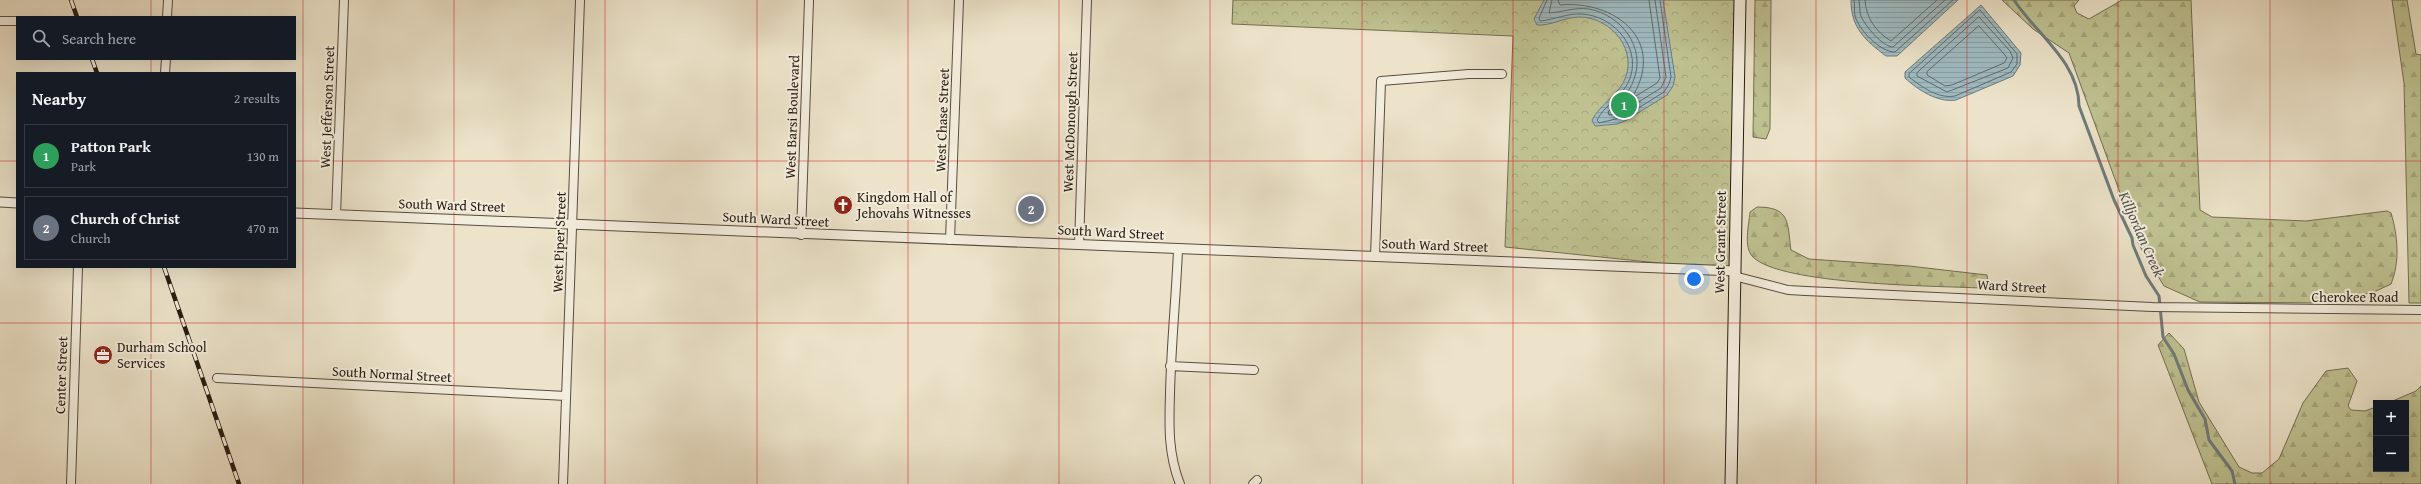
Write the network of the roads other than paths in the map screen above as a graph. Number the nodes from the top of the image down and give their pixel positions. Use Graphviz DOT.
graph roads {
  1 [pos="168,0"];
  2 [pos="344,0"];
  3 [pos="580,0"];
  4 [pos="810,0"];
  5 [pos="959,0"];
  6 [pos="1087,0"];
  7 [pos="1740,0"];
  8 [pos="167,16"];
  9 [pos="0,21"];
  10 [pos="16,21"];
  11 [pos="166,60"];
  12 [pos="165,72"];
  13 [pos="1502,74"];
  14 [pos="0,202"];
  15 [pos="16,203"];
  16 [pos="296,213"];
  17 [pos="336,215"];
  18 [pos="572,224"];
  19 [pos="801,235"];
  20 [pos="950,240"];
  21 [pos="1079,245"];
  22 [pos="1178,250"];
  23 [pos="1375,257"];
  24 [pos="78,268"];
  25 [pos="1735,274"];
  26 [pos="2290,310"];
  27 [pos="2421,310"];
  28 [pos="1170,366"];
  29 [pos="1254,370"];
  30 [pos="217,378"];
  31 [pos="566,396"];
  32 [pos="71,484"];
  33 [pos="563,484"];
  34 [pos="1180,484"];
  35 [pos="1731,484"];
  1 -- 8 [label="street"];
  2 -- 17 [label="street, West Jefferson Street"];
  3 -- 18 [label="street, West Piper Street"];
  4 -- 19 [label="street, West Barsi Boulevard"];
  5 -- 20 [label="street, West Chase Street"];
  6 -- 21 [label="street, West McDonough Street"];
  7 -- 25 [label="main road, West Grant Street"];
  9 -- 10 [label="street"];
  11 -- 12 [label="street"];
  13 -- 23 [label="street"];
  14 -- 15 [label="street"];
  16 -- 17 [label="street, South Ward Street"];
  17 -- 18 [label="street, South Ward Street"];
  18 -- 19 [label="street, South Ward Street"];
  18 -- 31 [label="street, West Piper Street"];
  19 -- 20 [label="street, South Ward Street"];
  20 -- 21 [label="street, South Ward Street"];
  21 -- 22 [label="street, South Ward Street"];
  22 -- 23 [label="street, South Ward Street"];
  22 -- 28 [label="street"];
  23 -- 25 [label="street, South Ward Street"];
  24 -- 32 [label="street, Center Street"];
  25 -- 26 [label="street, Ward Street"];
  25 -- 35 [label="main road, West Grant Street"];
  26 -- 27 [label="street, Cherokee Road"];
  28 -- 29 [label="street"];
  28 -- 34 [label="street"];
  30 -- 31 [label="street, South Normal Street"];
  31 -- 33 [label="street, West Piper Street"];
}
